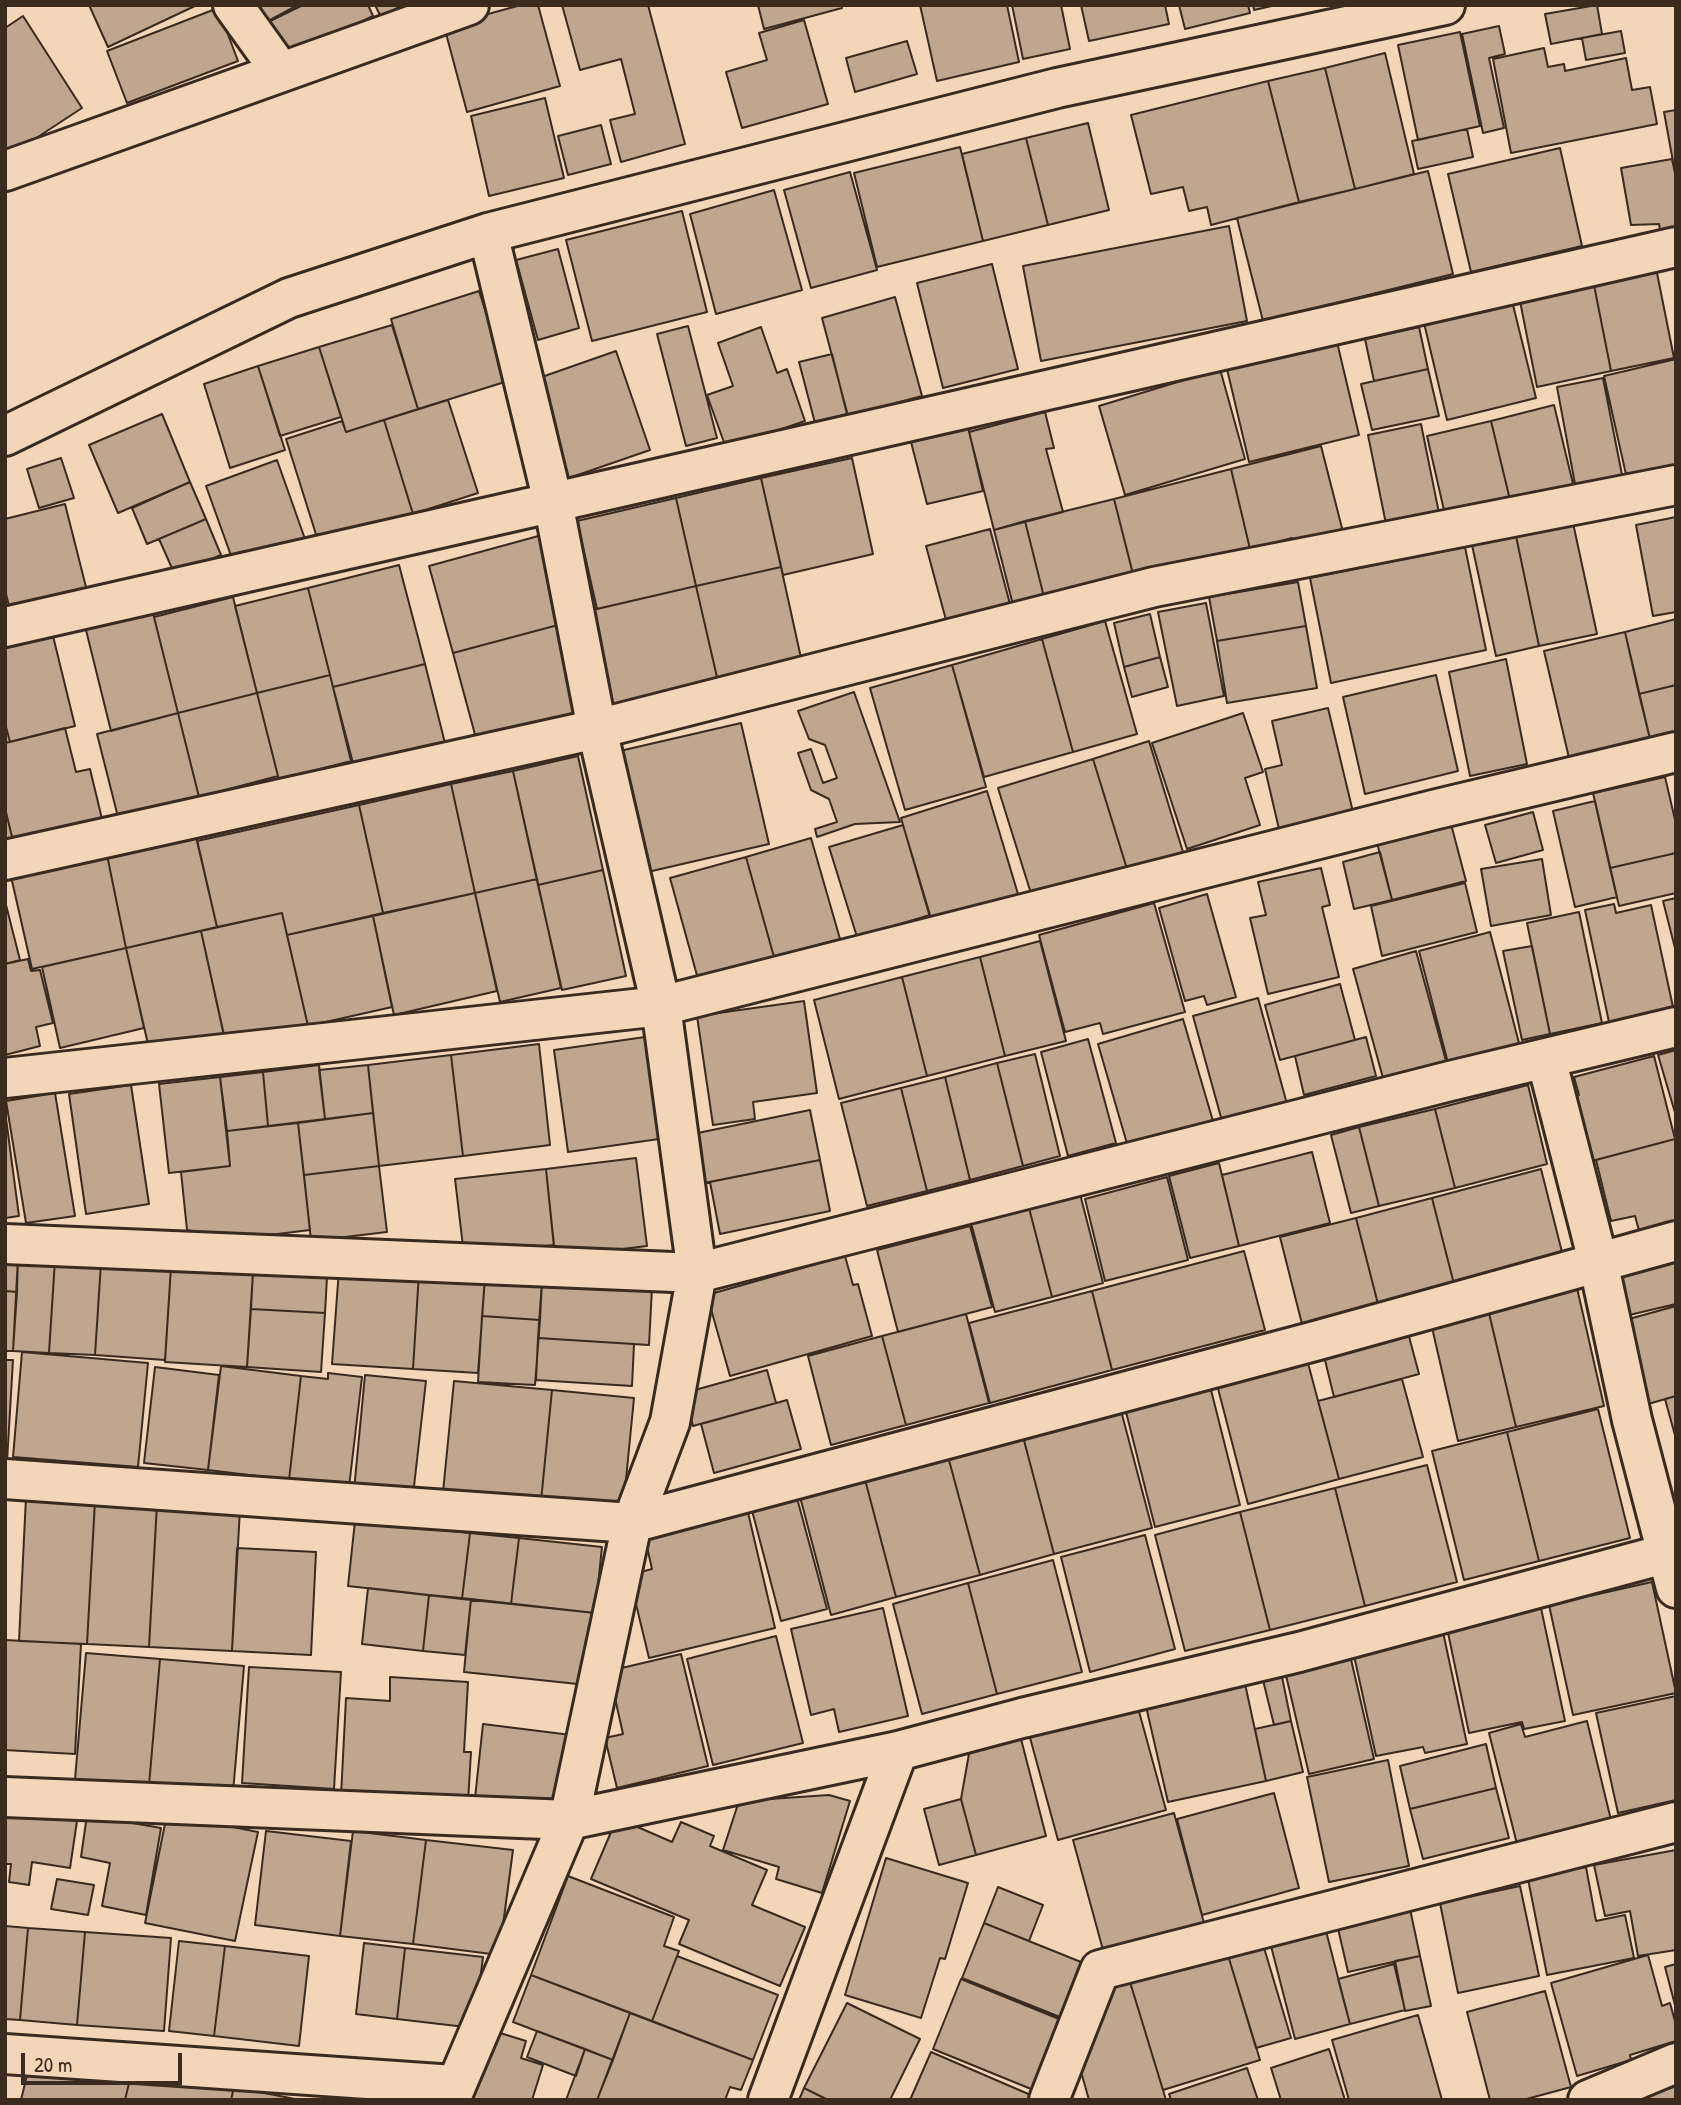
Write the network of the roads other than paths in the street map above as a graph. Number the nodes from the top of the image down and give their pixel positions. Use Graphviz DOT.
graph roads {
  1 [pos="233,5"];
  2 [pos="469,5"];
  3 [pos="1445,5"];
  4 [pos="281,72"];
  5 [pos="5,171"];
  6 [pos="488,233"];
  7 [pos="1676,247"];
  8 [pos="5,436"];
  9 [pos="1676,485"];
  10 [pos="553,502"];
  11 [pos="5,627"];
  12 [pos="597,729"];
  13 [pos="1676,752"];
  14 [pos="5,860"];
  15 [pos="662,1006"];
  16 [pos="1676,1027"];
  17 [pos="1546,1058"];
  18 [pos="5,1078"];
  19 [pos="1676,1241"];
  20 [pos="5,1244"];
  21 [pos="1598,1261"];
  22 [pos="697,1273"];
  23 [pos="5,1479"];
  24 [pos="632,1523"];
  25 [pos="1673,1564"];
  26 [pos="898,1751"];
  27 [pos="5,1797"];
  28 [pos="569,1820"];
  29 [pos="1676,1822"];
  30 [pos="5,2054"];
  31 [pos="1676,2063"];
  32 [pos="452,2092"];
  33 [pos="768,2100"];
  34 [pos="1049,2100"];
  35 [pos="1588,2100"];
  1 -- 4 [label="street"];
  2 -- 4 [label="street"];
  3 -- 6 [label="street"];
  4 -- 5 [label="street"];
  6 -- 8 [label="street"];
  6 -- 10 [label="street"];
  7 -- 10 [label="street"];
  9 -- 12 [label="street"];
  10 -- 11 [label="street"];
  10 -- 12 [label="street"];
  12 -- 14 [label="street"];
  12 -- 15 [label="street"];
  13 -- 15 [label="street"];
  15 -- 18 [label="street"];
  15 -- 22 [label="street"];
  16 -- 17 [label="street"];
  17 -- 21 [label="street"];
  17 -- 22 [label="street"];
  19 -- 21 [label="street"];
  20 -- 22 [label="street"];
  21 -- 24 [label="street"];
  21 -- 25 [label="street"];
  22 -- 24 [label="street"];
  23 -- 24 [label="street"];
  24 -- 28 [label="street"];
  25 -- 26 [label="street"];
  26 -- 28 [label="street"];
  26 -- 33 [label="street"];
  27 -- 28 [label="street"];
  28 -- 32 [label="street"];
  29 -- 34 [label="street"];
  30 -- 32 [label="street"];
  31 -- 35 [label="street"];
}
